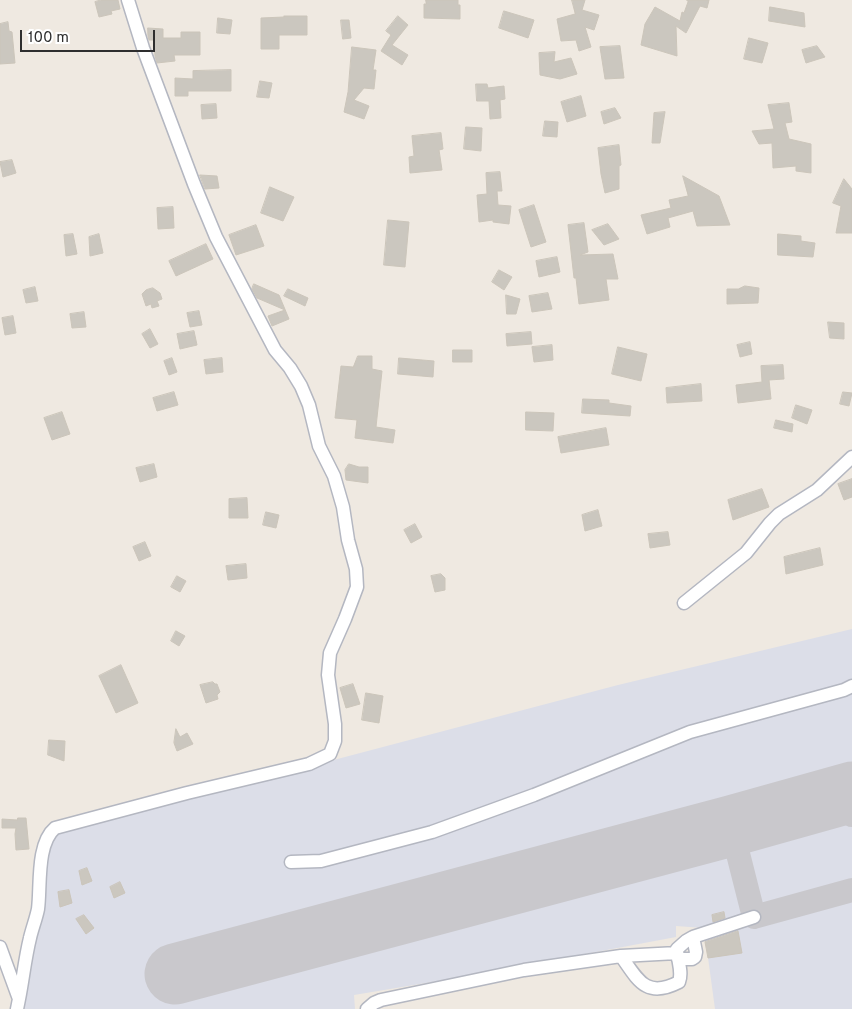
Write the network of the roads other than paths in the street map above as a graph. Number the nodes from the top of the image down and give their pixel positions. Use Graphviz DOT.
graph roads {
  1 [pos="128,0"];
  2 [pos="852,458"];
  3 [pos="684,603"];
  4 [pos="852,686"];
  5 [pos="291,862"];
  6 [pos="754,917"];
  7 [pos="693,937"];
  8 [pos="0,947"];
  9 [pos="621,956"];
  10 [pos="678,956"];
  11 [pos="18,1004"];
  12 [pos="368,1009"];
  1 -- 11 [label="street"];
  2 -- 3 [label="street"];
  4 -- 5 [label="street"];
  6 -- 7 [label="street"];
  7 -- 10 [label="street"];
  7 -- 10 [label="street"];
  8 -- 11 [label="street"];
  9 -- 10 [label="street"];
  9 -- 10 [label="street"];
  9 -- 12 [label="street"];
}
